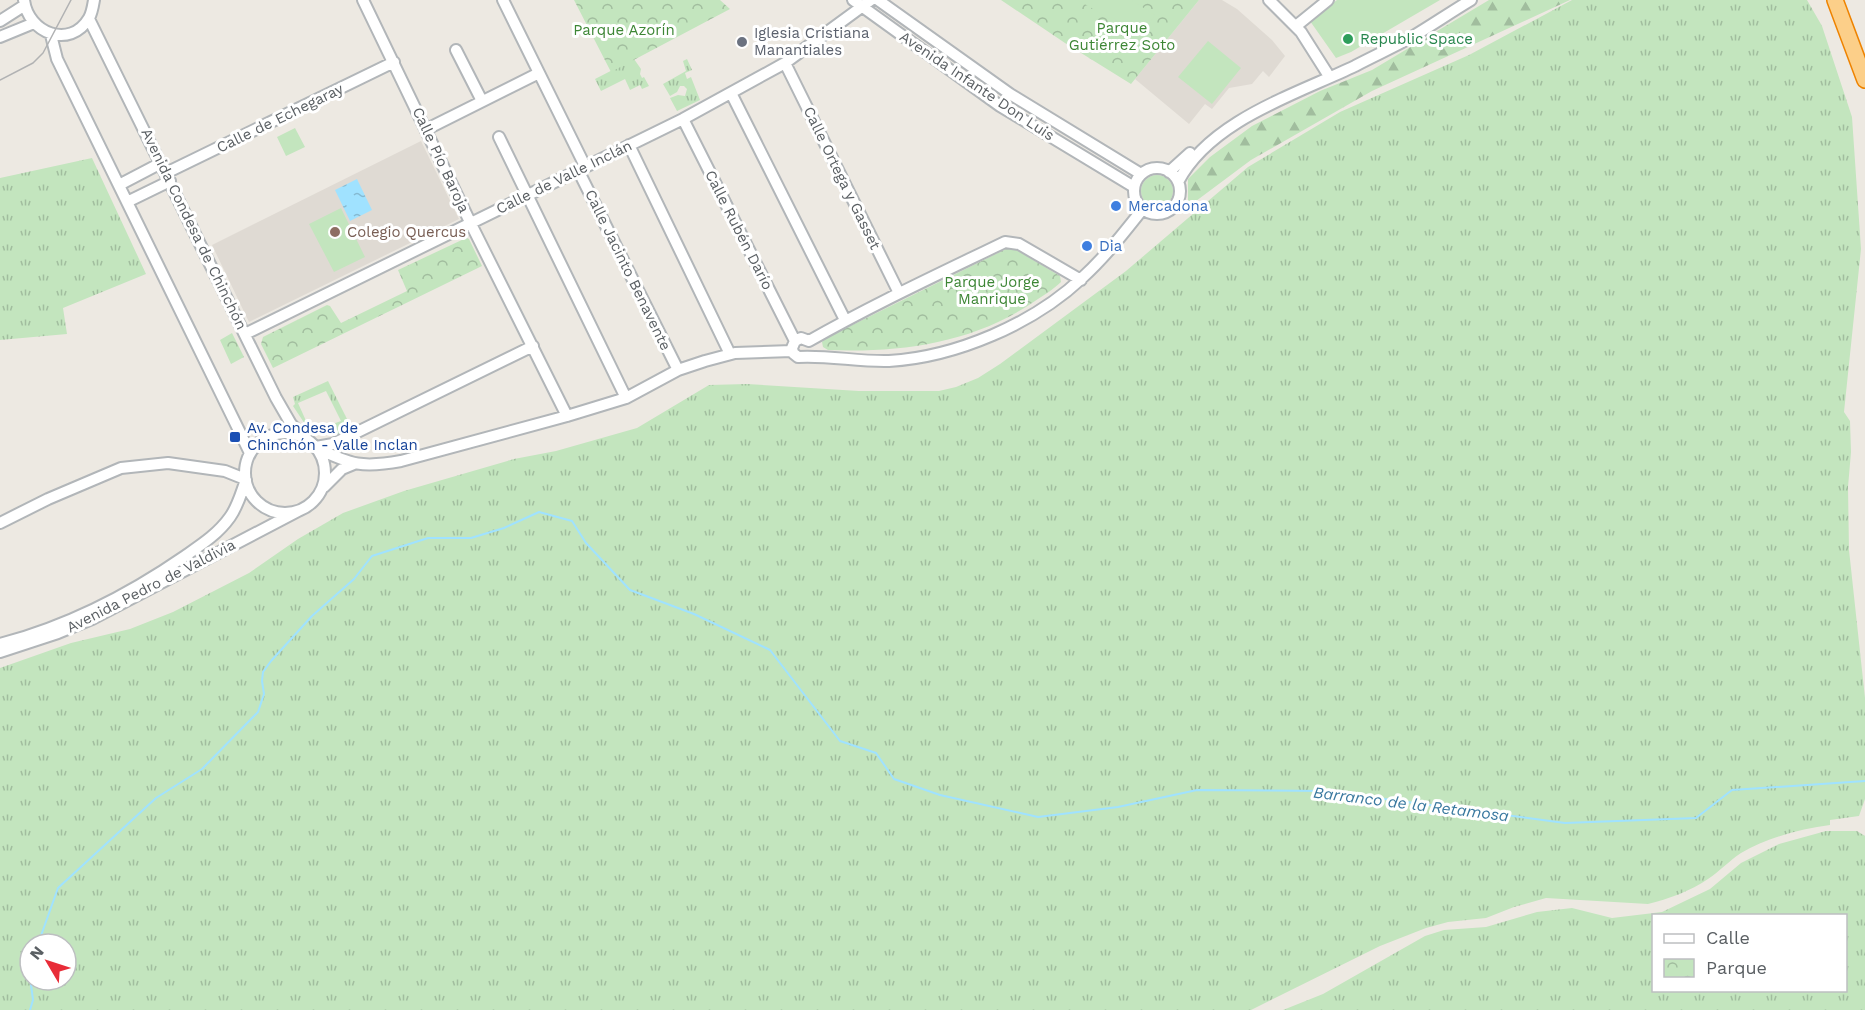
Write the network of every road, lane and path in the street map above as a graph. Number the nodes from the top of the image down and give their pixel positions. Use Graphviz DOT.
graph roads {
  1 [pos="94,0"];
  2 [pos="363,0"];
  3 [pos="503,0"];
  4 [pos="878,0"];
  5 [pos="1269,0"];
  6 [pos="1328,0"];
  7 [pos="1460,0"];
  8 [pos="1471,0"];
  9 [pos="1835,0"];
  10 [pos="24,2"];
  11 [pos="862,2"];
  12 [pos="89,19"];
  13 [pos="0,21"];
  14 [pos="34,23"];
  15 [pos="1296,26"];
  16 [pos="51,35"];
  17 [pos="0,37"];
  18 [pos="456,50"];
  19 [pos="394,62"];
  20 [pos="785,63"];
  21 [pos="539,73"];
  22 [pos="1327,73"];
  23 [pos="1865,80"];
  24 [pos="731,93"];
  25 [pos="482,101"];
  26 [pos="683,119"];
  27 [pos="427,129"];
  28 [pos="499,137"];
  29 [pos="629,145"];
  30 [pos="582,168"];
  31 [pos="1169,171"];
  32 [pos="166,172"];
  33 [pos="1141,174"];
  34 [pos="1178,182"];
  35 [pos="119,185"];
  36 [pos="1134,188"];
  37 [pos="526,196"];
  38 [pos="127,202"];
  39 [pos="1143,210"];
  40 [pos="471,224"];
  41 [pos="1081,280"];
  42 [pos="899,293"];
  43 [pos="846,320"];
  44 [pos="245,334"];
  45 [pos="533,346"];
  46 [pos="793,346"];
  47 [pos="808,349"];
  48 [pos="730,354"];
  49 [pos="678,370"];
  50 [pos="626,398"];
  51 [pos="567,416"];
  52 [pos="303,436"];
  53 [pos="316,447"];
  54 [pos="248,458"];
  55 [pos="354,464"];
  56 [pos="225,471"];
  57 [pos="246,479"];
  58 [pos="320,492"];
  59 [pos="298,511"];
  60 [pos="0,523"];
  61 [pos="0,644"];
  62 [pos="0,652"];
  1 -- 12 [label="street"];
  2 -- 19 [label="street, Calle Pío Baroja"];
  3 -- 21 [label="street, Calle Jacinto Benavente"];
  4 -- 33 [label="street, Avenida Infante Don Luis"];
  5 -- 15 [label="street"];
  6 -- 15 [label="street"];
  7 -- 22 [label="street"];
  8 -- 34 [label="street"];
  9 -- 23 [label="highway"];
  10 -- 13 [label="street"];
  10 -- 14 [label="street"];
  11 -- 20 [label="street, Calle de Valle Inclán"];
  11 -- 36 [label="street, Avenida Infante Don Luis"];
  12 -- 16 [label="street"];
  12 -- 32 [label="street, Avenida Condesa de Chinchón"];
  14 -- 16 [label="street"];
  14 -- 17 [label="street"];
  15 -- 22 [label="street"];
  16 -- 35 [label="street"];
  18 -- 25 [label="street"];
  19 -- 27 [label="street, Calle Pío Baroja"];
  19 -- 32 [label="street, Calle de Echegaray"];
  20 -- 24 [label="street, Calle de Valle Inclán"];
  20 -- 42 [label="street, Calle Ortega y Gasset"];
  21 -- 25 [label="street"];
  21 -- 30 [label="street, Calle Jacinto Benavente"];
  22 -- 31 [label="street"];
  24 -- 26 [label="street, Calle de Valle Inclán"];
  24 -- 43 [label="street"];
  25 -- 27 [label="street"];
  26 -- 29 [label="street, Calle de Valle Inclán"];
  26 -- 46 [label="street, Calle Rubén Darío"];
  27 -- 40 [label="street, Calle Pío Baroja"];
  28 -- 37 [label="street"];
  29 -- 30 [label="street, Calle de Valle Inclán"];
  29 -- 48 [label="street"];
  30 -- 37 [label="street, Calle de Valle Inclán"];
  30 -- 49 [label="street, Calle Jacinto Benavente"];
  31 -- 33 [label="street"];
  31 -- 34 [label="street"];
  32 -- 35 [label="street"];
  32 -- 38 [label="street"];
  32 -- 44 [label="street, Avenida Condesa de Chinchón"];
  33 -- 36 [label="street"];
  34 -- 39 [label="street"];
  35 -- 38 [label="street"];
  36 -- 39 [label="street"];
  37 -- 40 [label="street, Calle de Valle Inclán"];
  37 -- 50 [label="street"];
  38 -- 54 [label="street"];
  39 -- 41 [label="street"];
  40 -- 44 [label="street, Calle de Valle Inclán"];
  40 -- 45 [label="street, Calle Pío Baroja"];
  41 -- 42 [label="street"];
  41 -- 47 [label="street"];
  42 -- 43 [label="street"];
  43 -- 47 [label="street"];
  44 -- 52 [label="street, Avenida Condesa de Chinchón"];
  45 -- 51 [label="street, Calle Pío Baroja"];
  45 -- 53 [label="street"];
  46 -- 47 [label="street"];
  46 -- 47 [label="street"];
  46 -- 48 [label="street"];
  48 -- 49 [label="street"];
  49 -- 50 [label="street"];
  50 -- 51 [label="street"];
  51 -- 55 [label="street"];
  52 -- 53 [label="street"];
  52 -- 54 [label="street"];
  53 -- 55 [label="street"];
  53 -- 58 [label="street"];
  54 -- 56 [label="street"];
  54 -- 57 [label="street"];
  55 -- 58 [label="street"];
  56 -- 57 [label="street"];
  56 -- 60 [label="street"];
  57 -- 59 [label="street"];
  57 -- 61 [label="street, Avenida Pedro de Valdivia"];
  58 -- 59 [label="street"];
  59 -- 62 [label="street, Avenida Pedro de Valdivia"];
}
